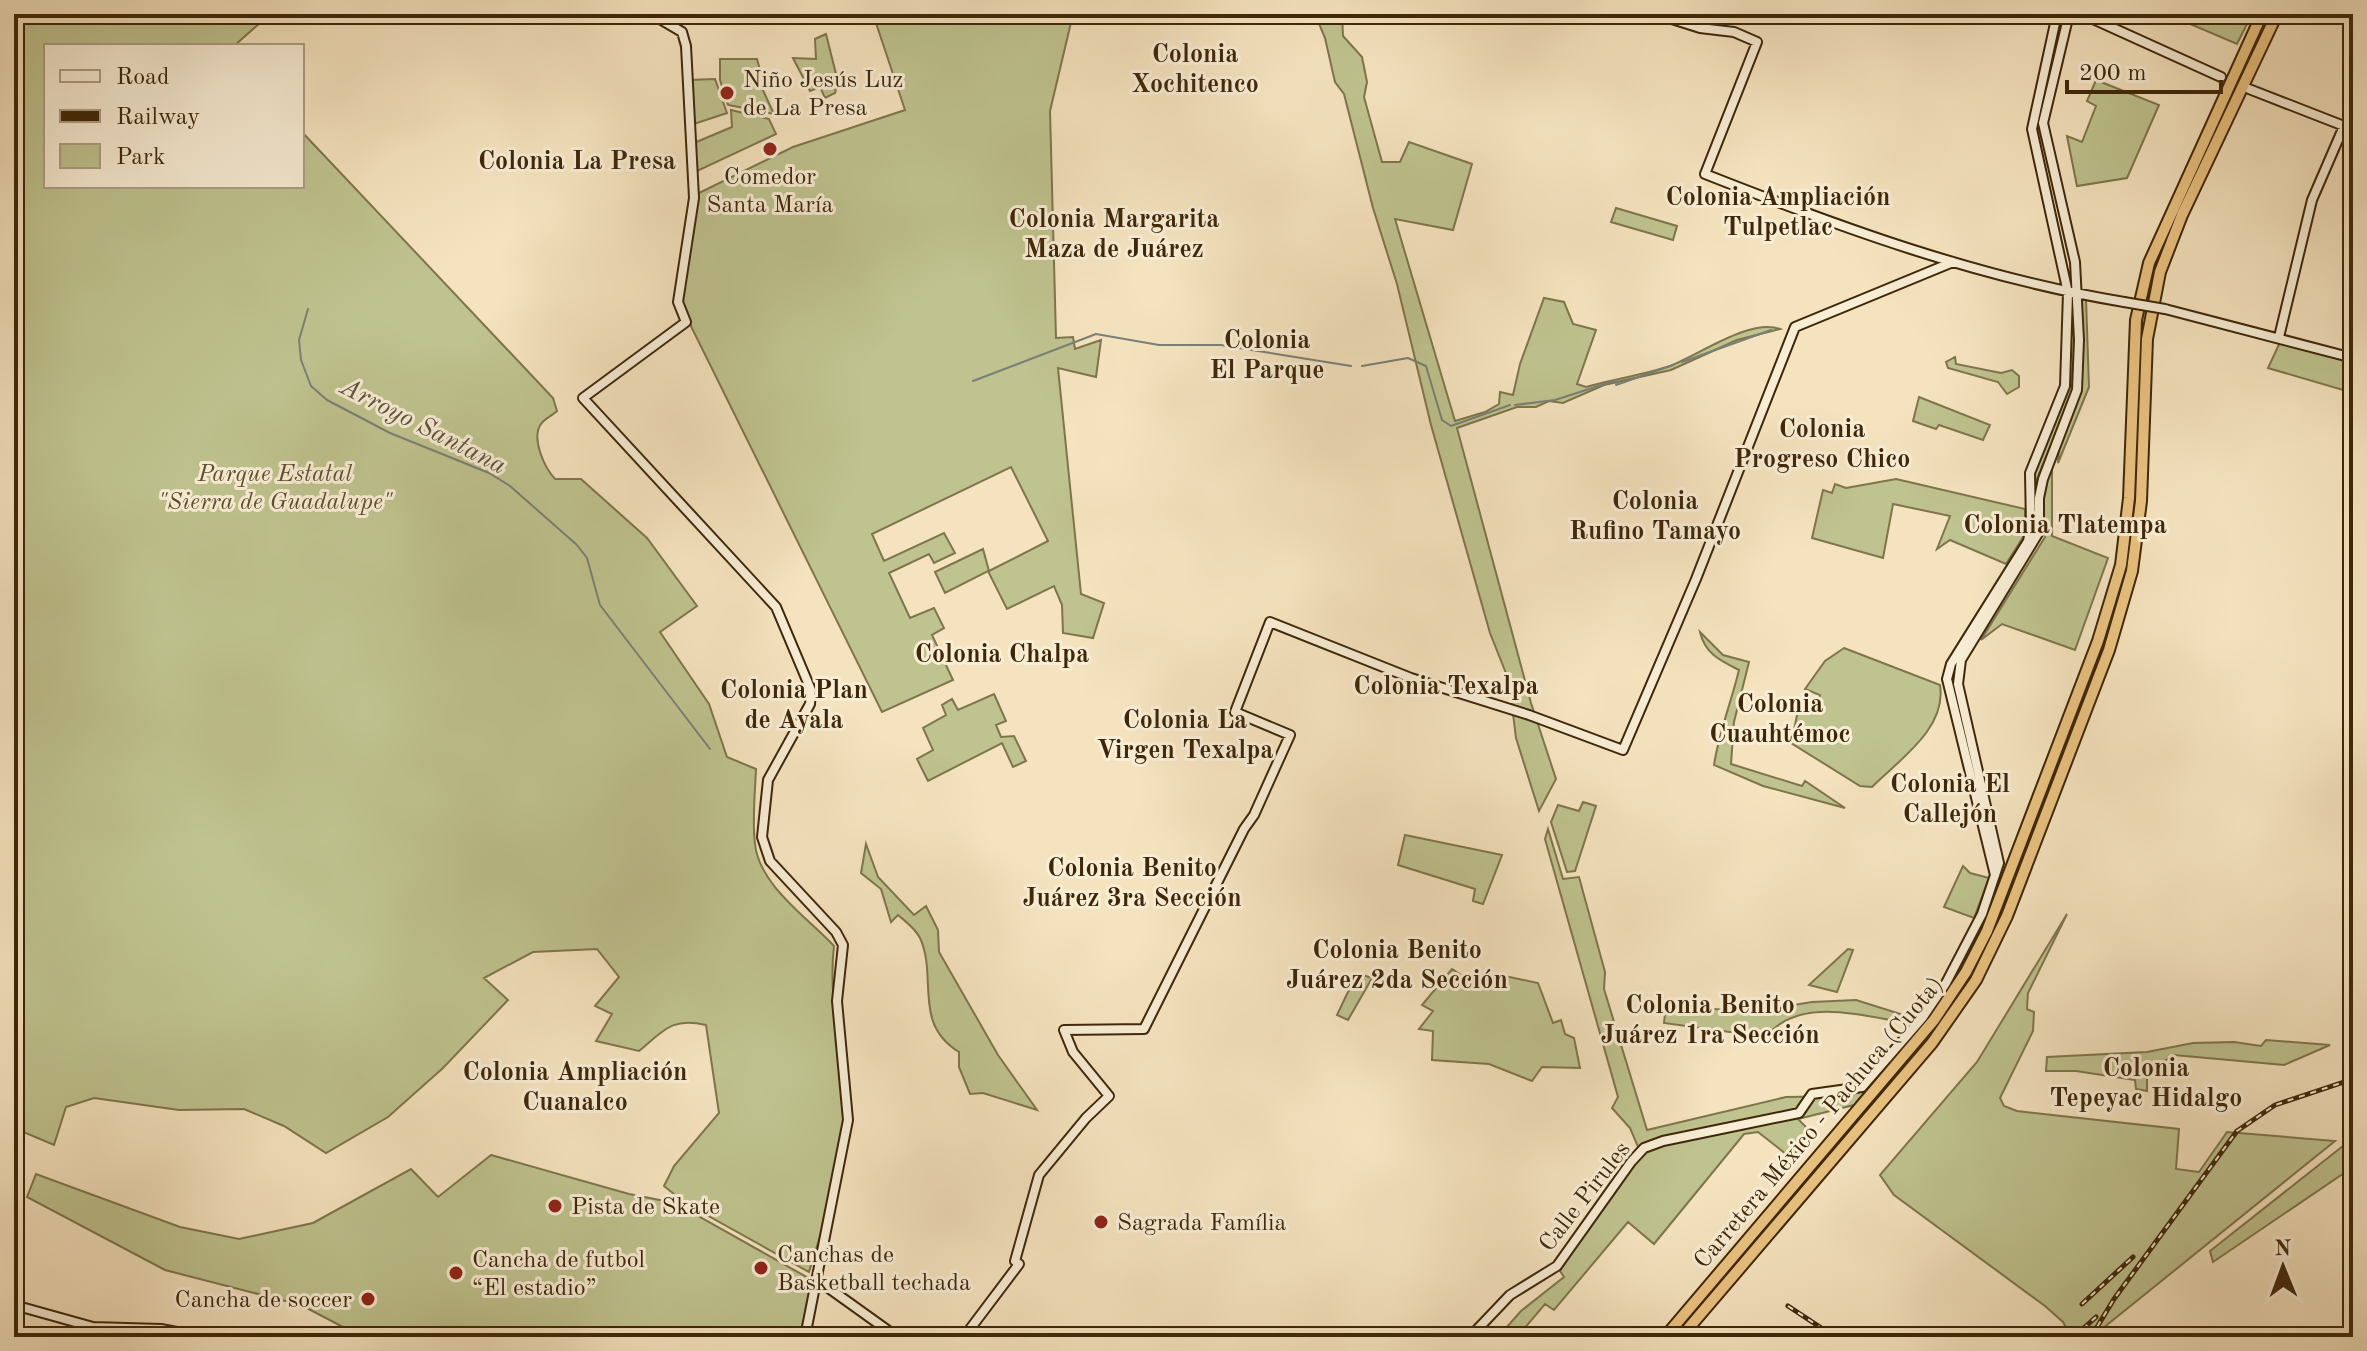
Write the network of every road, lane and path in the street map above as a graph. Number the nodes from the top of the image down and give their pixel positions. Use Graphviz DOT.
graph roads {
  1 [pos="1656,14"];
  2 [pos="2057,14"];
  3 [pos="2069,14"];
  4 [pos="2082,14"];
  5 [pos="2262,14"];
  6 [pos="2277,14"];
  7 [pos="660,16"];
  8 [pos="2221,77"];
  9 [pos="2249,89"];
  10 [pos="1953,262"];
  11 [pos="2068,293"];
  12 [pos="2079,294"];
  13 [pos="2279,337"];
  14 [pos="2353,358"];
  15 [pos="1995,875"];
  16 [pos="816,1279"];
  17 [pos="14,1305"];
  18 [pos="966,1334"];
  19 [pos="203,1337"];
  20 [pos="805,1337"];
  21 [pos="897,1337"];
  22 [pos="985,1337"];
  23 [pos="1470,1337"];
  24 [pos="1665,1337"];
  25 [pos="1681,1337"];
  1 -- 10 [label="street"];
  2 -- 11 [label="street"];
  3 -- 12 [label="street"];
  4 -- 8 [label="street"];
  5 -- 24 [label="highway, Carretera México - Pachuca (Cuota)"];
  6 -- 25 [label="highway, Carretera México - Pachuca (Cuota)"];
  7 -- 16 [label="street"];
  9 -- 13 [label="street"];
  10 -- 11 [label="street"];
  10 -- 18 [label="street"];
  11 -- 12 [label="street"];
  11 -- 15 [label="street"];
  12 -- 13 [label="street, bridge"];
  12 -- 15 [label="street"];
  13 -- 14 [label="street"];
  15 -- 23 [label="street, Calle Pirules"];
  16 -- 20 [label="street"];
  16 -- 21 [label="street"];
  17 -- 19 [label="street"];
  18 -- 22 [label="street"];
}
